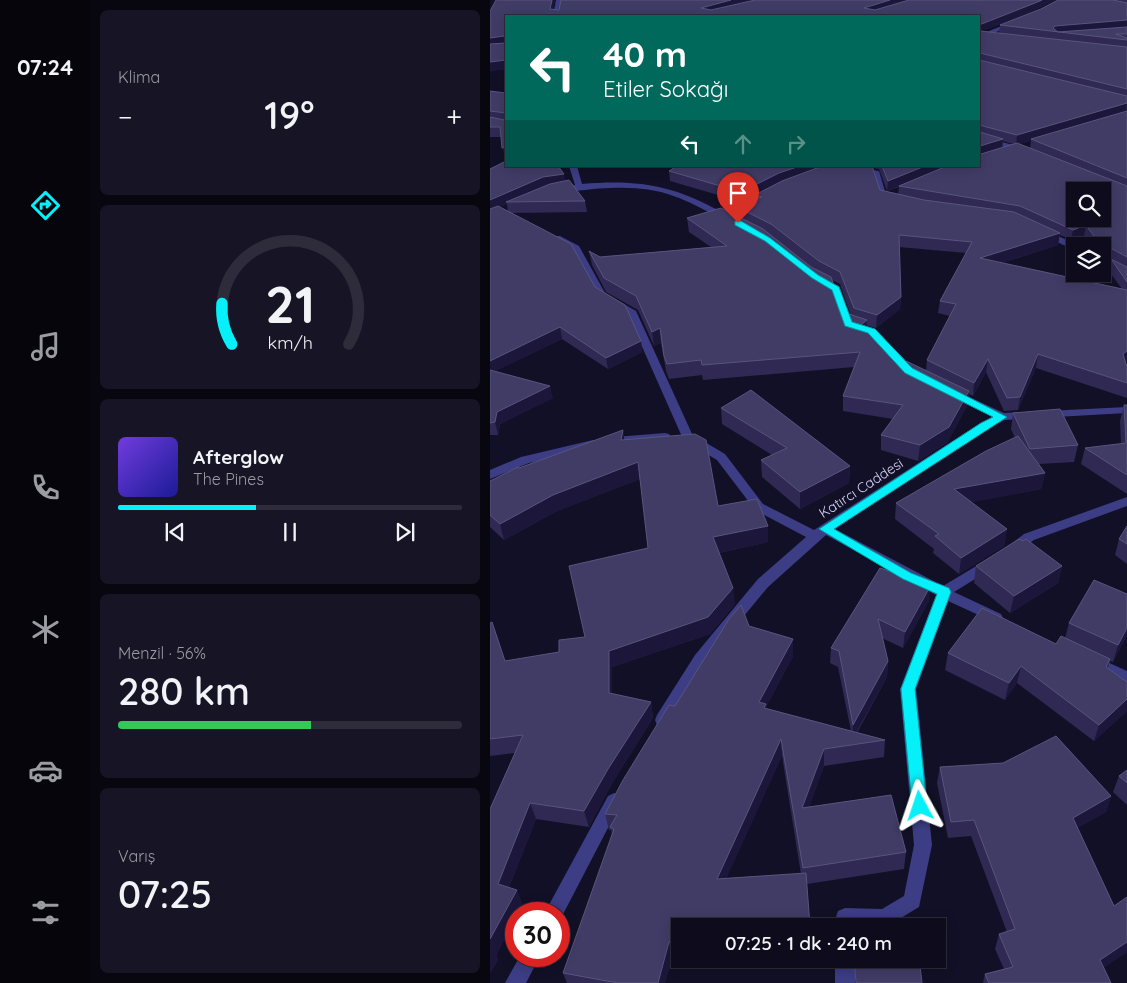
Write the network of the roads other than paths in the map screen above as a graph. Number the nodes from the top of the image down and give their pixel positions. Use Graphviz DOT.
graph roads {
  1 [pos="559,0"];
  2 [pos="556,15"];
  3 [pos="1018,22"];
  4 [pos="980,36"];
  5 [pos="1001,37"];
  6 [pos="980,138"];
  7 [pos="1018,149"];
  8 [pos="1030,149"];
  9 [pos="1001,153"];
  10 [pos="573,167"];
  11 [pos="849,170"];
  12 [pos="579,186"];
  13 [pos="549,191"];
  14 [pos="889,197"];
  15 [pos="732,217"];
  16 [pos="1032,228"];
  17 [pos="556,238"];
  18 [pos="1066,244"];
  19 [pos="1111,266"];
  20 [pos="1127,275"];
  21 [pos="815,277"];
  22 [pos="892,354"];
  23 [pos="942,388"];
  24 [pos="1127,410"];
  25 [pos="1002,417"];
  26 [pos="687,436"];
  27 [pos="490,474"];
  28 [pos="1127,501"];
  29 [pos="820,533"];
  30 [pos="944,592"];
  31 [pos="1011,625"];
  32 [pos="1078,654"];
  33 [pos="1127,678"];
  34 [pos="655,734"];
  35 [pos="619,791"];
  36 [pos="560,902"];
  37 [pos="845,918"];
  38 [pos="884,918"];
  39 [pos="884,918"];
  40 [pos="524,967"];
  41 [pos="845,968"];
  42 [pos="515,983"];
  43 [pos="845,983"];
  1 -- 2 [label="street"];
  3 -- 4 [label="street"];
  4 -- 5 [label="street"];
  6 -- 7 [label="street"];
  7 -- 8 [label="street"];
  7 -- 9 [label="street"];
  10 -- 12 [label="street"];
  11 -- 14 [label="street"];
  12 -- 13 [label="street"];
  12 -- 15 [label="street"];
  16 -- 18 [label="street"];
  17 -- 26 [label="street"];
  19 -- 20 [label="street"];
  21 -- 22 [label="street"];
  23 -- 25 [label="street"];
  24 -- 25 [label="street, Katırcı Caddesi"];
  25 -- 29 [label="street, Katırcı Caddesi"];
  26 -- 27 [label="street"];
  26 -- 29 [label="street, Katırcı Caddesi"];
  28 -- 30 [label="street"];
  29 -- 30 [label="street"];
  29 -- 34 [label="street"];
  30 -- 31 [label="street"];
  30 -- 39 [label="street"];
  32 -- 33 [label="street"];
  35 -- 36 [label="street"];
  37 -- 38 [label="street"];
  40 -- 42 [label="street"];
  41 -- 43 [label="street"];
}
